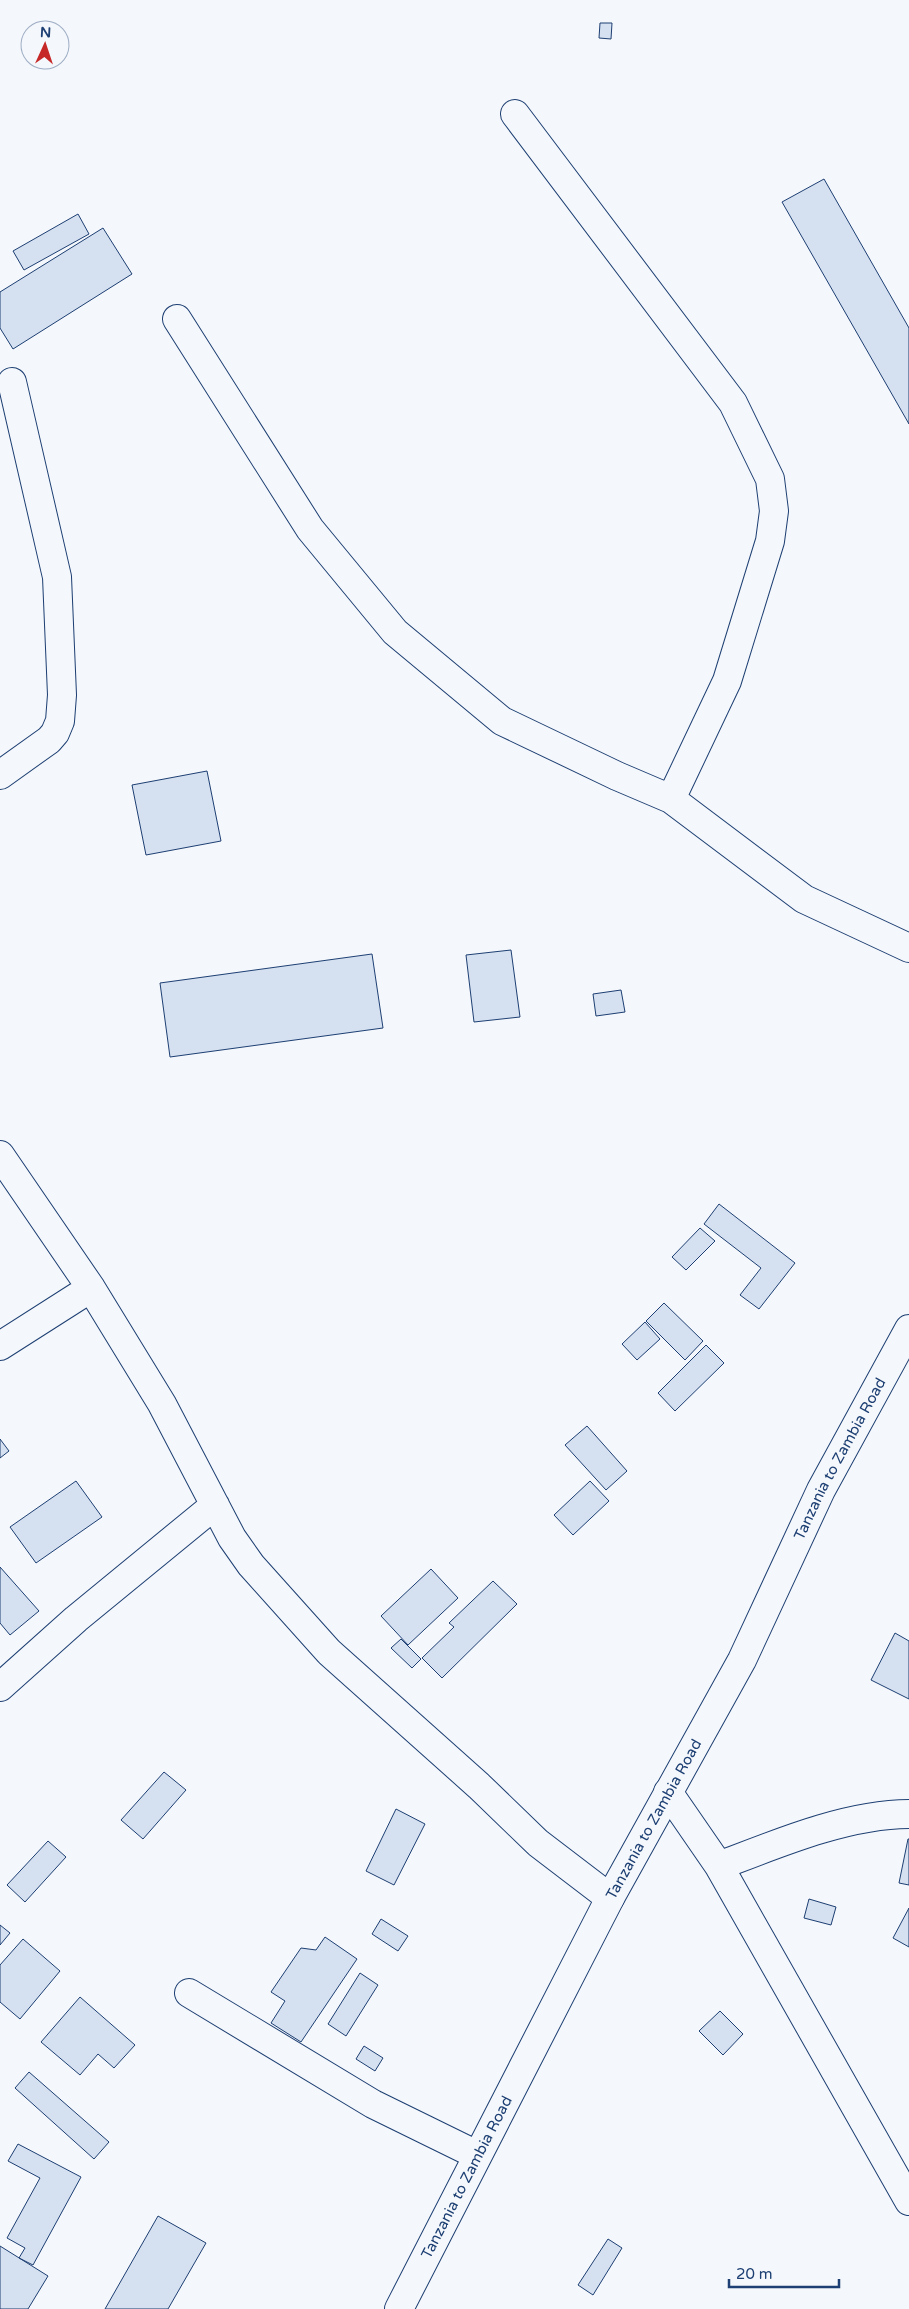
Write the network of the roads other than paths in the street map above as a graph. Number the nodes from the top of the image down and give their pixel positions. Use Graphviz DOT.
graph roads {
  1 [pos="514,114"];
  2 [pos="178,319"];
  3 [pos="12,382"];
  4 [pos="0,775"];
  5 [pos="671,799"];
  6 [pos="909,948"];
  7 [pos="4,1167"];
  8 [pos="91,1288"];
  9 [pos="909,1329"];
  10 [pos="0,1346"];
  11 [pos="214,1505"];
  12 [pos="0,1687"];
  13 [pos="668,1792"];
  14 [pos="909,1814"];
  15 [pos="719,1866"];
  16 [pos="610,1898"];
  17 [pos="189,1993"];
  18 [pos="477,2156"];
  19 [pos="909,2201"];
  20 [pos="399,2309"];
  1 -- 5 [label="main road"];
  2 -- 5 [label="main road"];
  3 -- 4 [label="main road"];
  5 -- 6 [label="main road"];
  7 -- 8 [label="main road"];
  8 -- 10 [label="main road"];
  8 -- 11 [label="main road"];
  9 -- 13 [label="main road, Tanzania to Zambia Road"];
  11 -- 12 [label="main road"];
  11 -- 16 [label="main road"];
  13 -- 15 [label="main road"];
  13 -- 16 [label="main road, Tanzania to Zambia Road"];
  14 -- 15 [label="main road"];
  15 -- 19 [label="main road"];
  16 -- 18 [label="main road, Tanzania to Zambia Road"];
  17 -- 18 [label="main road"];
  18 -- 20 [label="main road, Tanzania to Zambia Road"];
}
